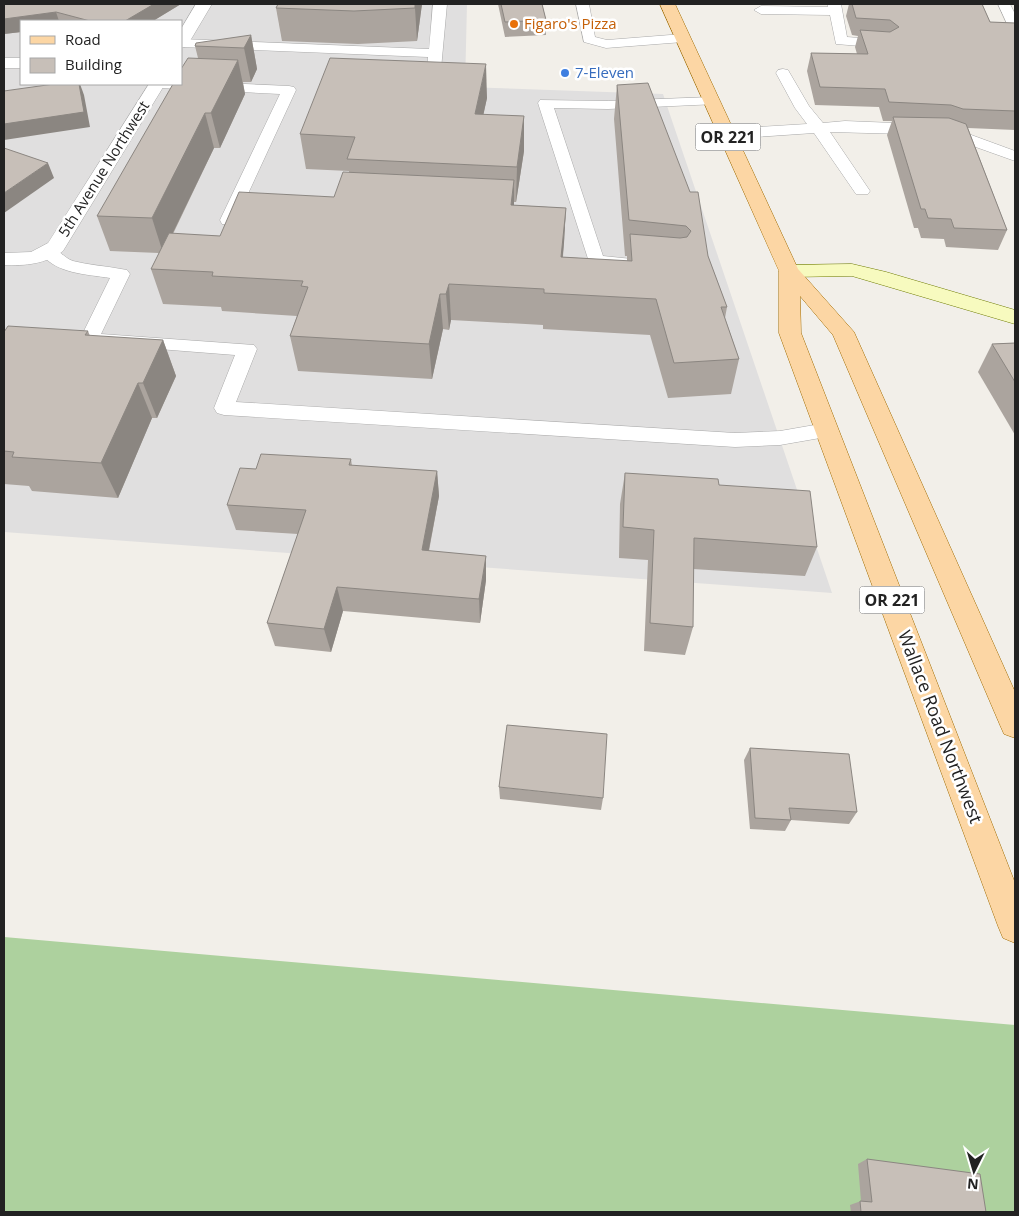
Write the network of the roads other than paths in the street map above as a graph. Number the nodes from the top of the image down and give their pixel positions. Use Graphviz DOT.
graph roads {
  1 [pos="204,4"];
  2 [pos="440,4"];
  3 [pos="582,4"];
  4 [pos="667,4"];
  5 [pos="1004,4"];
  6 [pos="835,7"];
  7 [pos="761,10"];
  8 [pos="1014,25"];
  9 [pos="683,38"];
  10 [pos="182,41"];
  11 [pos="182,43"];
  12 [pos="885,44"];
  13 [pos="436,53"];
  14 [pos="4,63"];
  15 [pos="20,64"];
  16 [pos="783,72"];
  17 [pos="433,79"];
  18 [pos="156,85"];
  19 [pos="182,85"];
  20 [pos="712,101"];
  21 [pos="819,129"];
  22 [pos="727,134"];
  23 [pos="1015,156"];
  24 [pos="862,191"];
  25 [pos="240,196"];
  26 [pos="259,197"];
  27 [pos="560,210"];
  28 [pos="580,211"];
  29 [pos="221,236"];
  30 [pos="50,252"];
  31 [pos="4,259"];
  32 [pos="645,264"];
  33 [pos="789,271"];
  34 [pos="1015,317"];
  35 [pos="826,430"];
  36 [pos="1015,725"];
  37 [pos="1015,926"];
  1 -- 10 [label="street"];
  2 -- 13 [label="lane"];
  3 -- 9 [label="lane"];
  4 -- 9 [label="main road, Wallace Road Northwest / OR 221"];
  5 -- 8 [label="lane"];
  6 -- 7 [label="lane"];
  6 -- 12 [label="lane"];
  9 -- 20 [label="main road, Wallace Road Northwest / OR 221"];
  11 -- 13 [label="lane"];
  13 -- 17 [label="lane"];
  14 -- 15 [label="street"];
  16 -- 21 [label="lane"];
  18 -- 30 [label="street, 5th Avenue Northwest"];
  19 -- 25 [label="lane"];
  20 -- 22 [label="main road, Wallace Road Northwest / OR 221"];
  20 -- 28 [label="lane"];
  21 -- 22 [label="lane"];
  21 -- 23 [label="lane"];
  21 -- 24 [label="lane"];
  22 -- 33 [label="main road, Wallace Road Northwest / OR 221"];
  25 -- 26 [label="lane"];
  25 -- 29 [label="lane"];
  27 -- 28 [label="lane"];
  28 -- 32 [label="lane"];
  30 -- 31 [label="street"];
  30 -- 35 [label="lane"];
  33 -- 34 [label="main road"];
  33 -- 35 [label="main road, Wallace Road Northwest / OR 221"];
  33 -- 36 [label="main road, Wallace Road Northwest / OR 221"];
  35 -- 37 [label="main road, Wallace Road Northwest / OR 221"];
}
